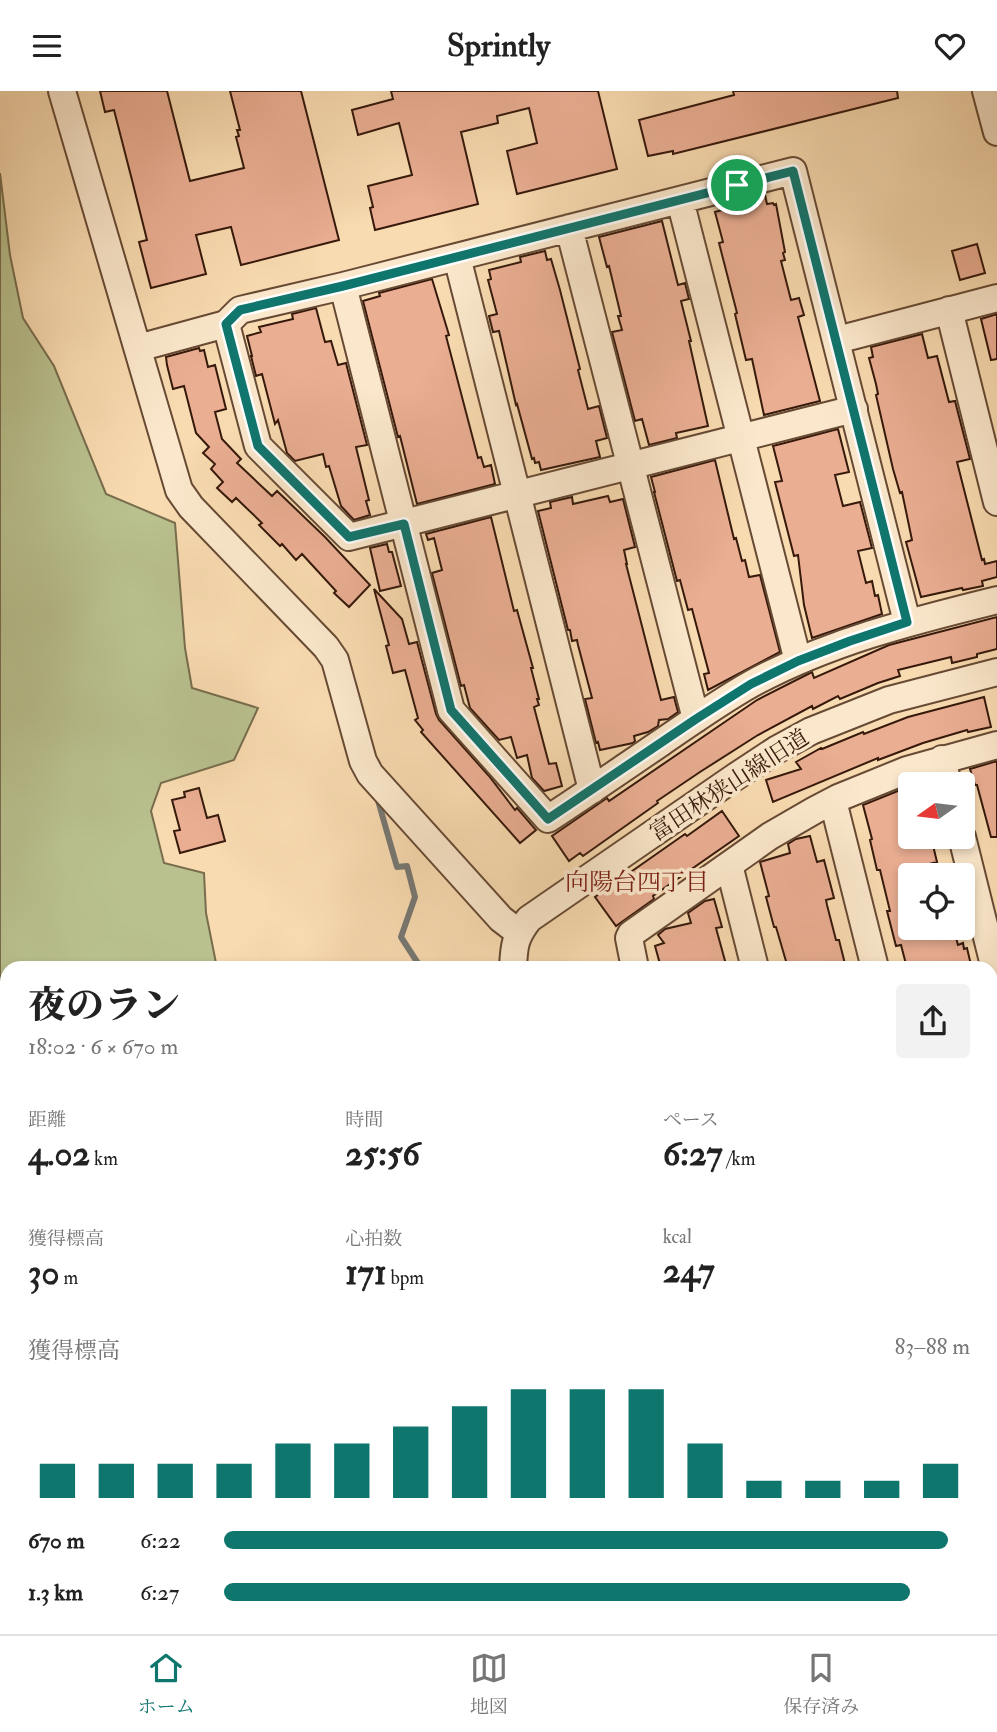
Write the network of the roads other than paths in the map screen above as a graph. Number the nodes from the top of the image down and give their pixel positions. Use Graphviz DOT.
graph roads {
  1 [pos="62,91"];
  2 [pos="986,91"];
  3 [pos="997,132"];
  4 [pos="680,199"];
  5 [pos="569,228"];
  6 [pos="457,257"];
  7 [pos="343,286"];
  8 [pos="997,298"];
  9 [pos="949,310"];
  10 [pos="226,324"];
  11 [pos="837,340"];
  12 [pos="138,348"];
  13 [pos="854,409"];
  14 [pos="741,438"];
  15 [pos="630,466"];
  16 [pos="517,495"];
  17 [pos="997,502"];
  18 [pos="404,524"];
  19 [pos="997,600"];
  20 [pos="907,622"];
  21 [pos="798,661"];
  22 [pos="997,672"];
  23 [pos="696,719"];
  24 [pos="997,745"];
  25 [pos="901,772"];
  26 [pos="945,772"];
  27 [pos="898,773"];
  28 [pos="592,790"];
  29 [pos="833,801"];
  30 [pos="964,849"];
  31 [pos="729,865"];
  32 [pos="519,932"];
  33 [pos="514,961"];
  34 [pos="634,961"];
  35 [pos="753,961"];
  36 [pos="873,961"];
  37 [pos="993,961"];
  1 -- 12 [label="street"];
  2 -- 3 [label="street"];
  4 -- 5 [label="street"];
  4 -- 11 [label="street"];
  4 -- 14 [label="street"];
  5 -- 6 [label="street"];
  5 -- 15 [label="street"];
  6 -- 7 [label="street"];
  6 -- 16 [label="street"];
  7 -- 10 [label="street"];
  7 -- 18 [label="street"];
  8 -- 9 [label="street"];
  9 -- 11 [label="street"];
  9 -- 17 [label="street"];
  10 -- 12 [label="street"];
  10 -- 18 [label="street"];
  11 -- 13 [label="street"];
  12 -- 32 [label="street"];
  13 -- 14 [label="street"];
  13 -- 20 [label="street"];
  14 -- 15 [label="street"];
  14 -- 21 [label="street"];
  15 -- 16 [label="street"];
  15 -- 23 [label="street"];
  16 -- 18 [label="street"];
  16 -- 28 [label="street"];
  18 -- 28 [label="street"];
  19 -- 20 [label="street"];
  20 -- 21 [label="street"];
  21 -- 23 [label="street"];
  22 -- 32 [label="street, 富田林狭山線旧道"];
  23 -- 28 [label="street"];
  24 -- 26 [label="street"];
  25 -- 26 [label="street"];
  27 -- 29 [label="street"];
  29 -- 31 [label="street"];
  29 -- 36 [label="street"];
  30 -- 37 [label="street"];
  31 -- 34 [label="street"];
  31 -- 35 [label="street"];
  32 -- 33 [label="street"];
}
